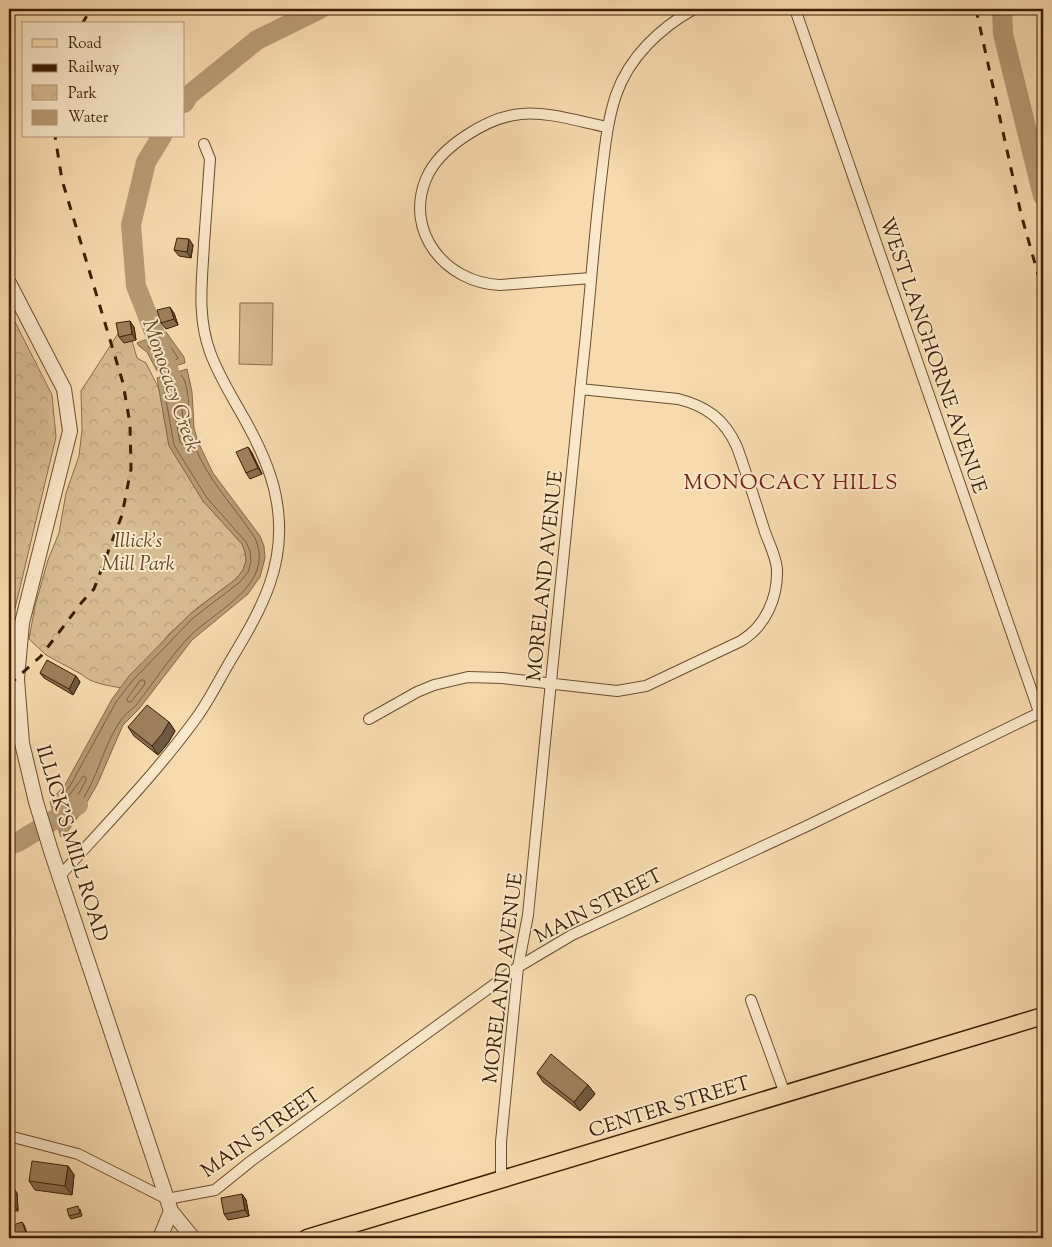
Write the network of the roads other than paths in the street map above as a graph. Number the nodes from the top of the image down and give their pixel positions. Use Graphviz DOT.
graph roads {
  1 [pos="694,9"];
  2 [pos="796,9"];
  3 [pos="607,127"];
  4 [pos="204,144"];
  5 [pos="590,278"];
  6 [pos="9,283"];
  7 [pos="580,389"];
  8 [pos="551,683"];
  9 [pos="1041,712"];
  10 [pos="369,719"];
  11 [pos="59,876"];
  12 [pos="518,967"];
  13 [pos="751,1000"];
  14 [pos="1043,1016"];
  15 [pos="785,1094"];
  16 [pos="9,1136"];
  17 [pos="501,1178"];
  18 [pos="169,1205"];
  19 [pos="160,1238"];
  20 [pos="192,1238"];
  21 [pos="307,1238"];
  1 -- 3 [label="street, MORELAND AVENUE"];
  2 -- 9 [label="street, WEST LANGHORNE AVENUE"];
  3 -- 5 [label="street, MORELAND AVENUE"];
  3 -- 5 [label="street"];
  4 -- 11 [label="street"];
  5 -- 7 [label="street, MORELAND AVENUE"];
  6 -- 11 [label="street, ILLICK'S MILL ROAD"];
  7 -- 8 [label="street, MORELAND AVENUE"];
  7 -- 8 [label="street"];
  8 -- 10 [label="street"];
  8 -- 12 [label="street, MORELAND AVENUE"];
  9 -- 12 [label="street, MAIN STREET"];
  11 -- 18 [label="street, ILLICK'S MILL ROAD"];
  12 -- 17 [label="street, MORELAND AVENUE"];
  12 -- 18 [label="street, MAIN STREET"];
  13 -- 15 [label="street"];
  14 -- 15 [label="main road, CENTER STREET"];
  15 -- 17 [label="main road, CENTER STREET"];
  16 -- 18 [label="street"];
  17 -- 21 [label="main road, CENTER STREET"];
  18 -- 19 [label="street"];
  18 -- 20 [label="street, ILLICK'S MILL ROAD"];
}
